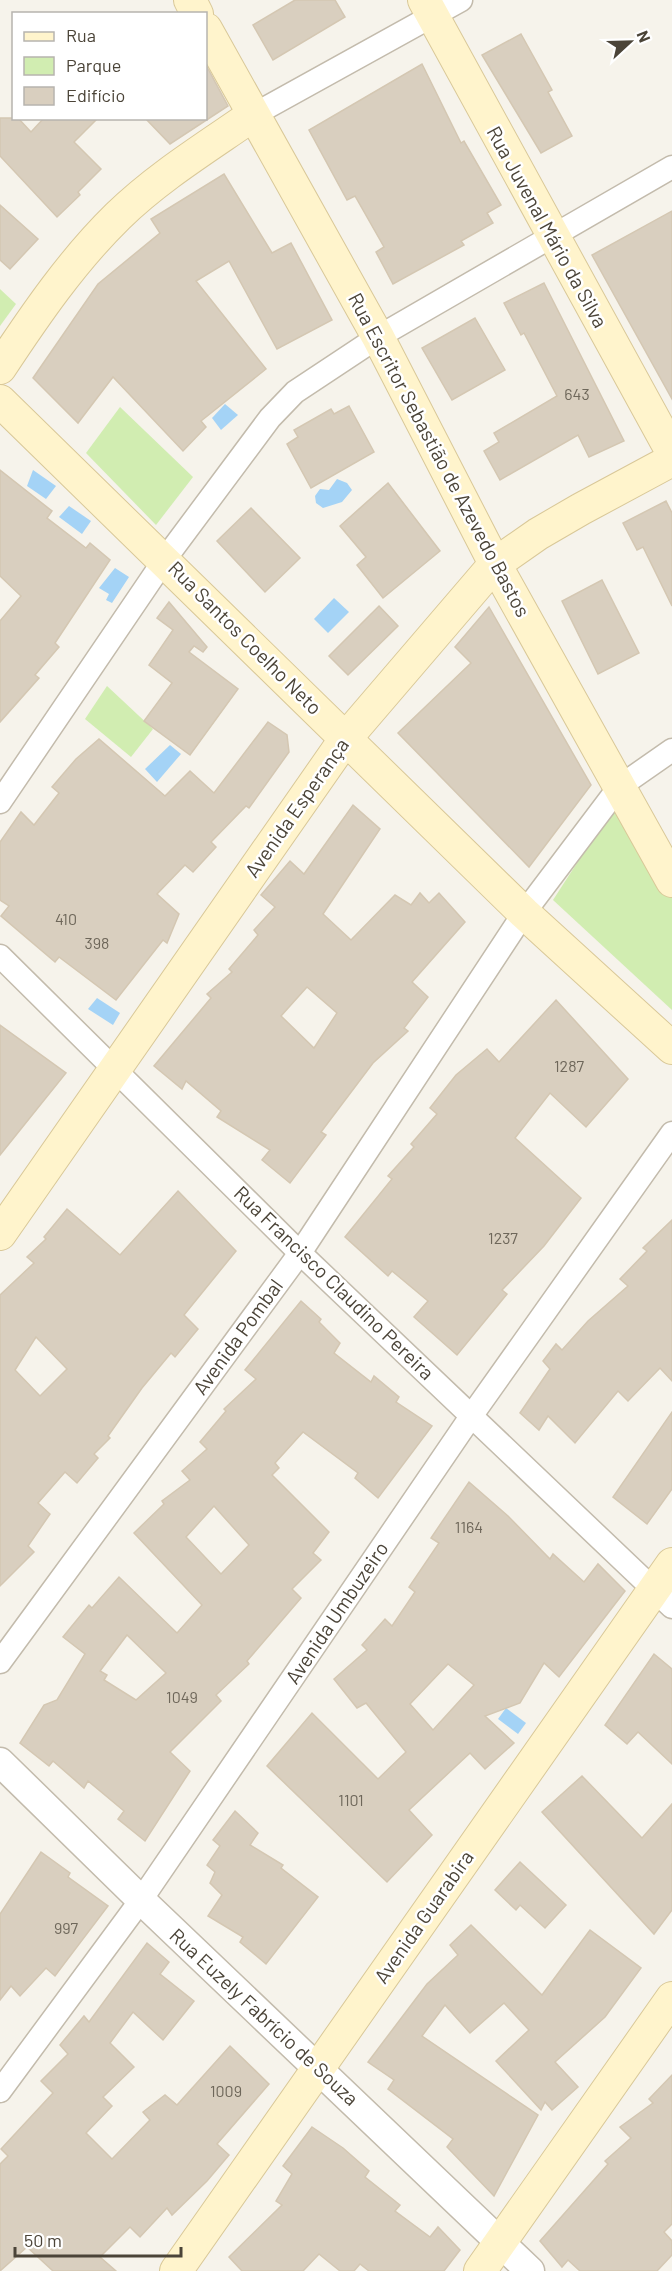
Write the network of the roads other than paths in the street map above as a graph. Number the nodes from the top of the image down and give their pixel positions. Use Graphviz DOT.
graph roads {
  1 [pos="461,0"];
  2 [pos="428,8"];
  3 [pos="207,31"];
  4 [pos="253,114"];
  5 [pos="672,166"];
  6 [pos="551,237"];
  7 [pos="378,337"];
  8 [pos="0,368"];
  9 [pos="0,401"];
  10 [pos="672,452"];
  11 [pos="672,460"];
  12 [pos="165,559"];
  13 [pos="495,564"];
  14 [pos="346,738"];
  15 [pos="672,750"];
  16 [pos="619,787"];
  17 [pos="0,802"];
  18 [pos="672,881"];
  19 [pos="524,913"];
  20 [pos="0,956"];
  21 [pos="672,1048"];
  22 [pos="114,1068"];
  23 [pos="672,1133"];
  24 [pos="0,1234"];
  25 [pos="300,1253"];
  26 [pos="472,1415"];
  27 [pos="672,1564"];
  28 [pos="663,1599"];
  29 [pos="0,1662"];
  30 [pos="0,1762"];
  31 [pos="141,1900"];
  32 [pos="672,1998"];
  33 [pos="318,2067"];
  34 [pos="0,2091"];
  35 [pos="500,2242"];
  36 [pos="176,2271"];
  37 [pos="480,2271"];
  38 [pos="530,2271"];
  1 -- 2 [label="street"];
  2 -- 4 [label="street"];
  2 -- 6 [label="main road, Rua Juvenal Mário da Silva"];
  3 -- 4 [label="main road, Rua Escritor Sebastião de Azevedo Bastos"];
  4 -- 7 [label="main road, Rua Escritor Sebastião de Azevedo Bastos"];
  4 -- 8 [label="main road"];
  5 -- 6 [label="street"];
  6 -- 7 [label="street"];
  6 -- 10 [label="main road, Rua Juvenal Mário da Silva"];
  7 -- 12 [label="street"];
  7 -- 13 [label="main road, Rua Escritor Sebastião de Azevedo Bastos"];
  9 -- 12 [label="main road, Rua Santos Coelho Neto"];
  11 -- 13 [label="main road, Avenida Esperança"];
  12 -- 14 [label="main road, Rua Santos Coelho Neto"];
  12 -- 17 [label="street"];
  13 -- 14 [label="main road, Avenida Esperança"];
  13 -- 16 [label="main road, Rua Escritor Sebastião de Azevedo Bastos"];
  14 -- 19 [label="main road, Rua Santos Coelho Neto"];
  14 -- 22 [label="main road, Avenida Esperança"];
  15 -- 16 [label="street, Avenida Pombal"];
  16 -- 18 [label="main road, Rua Escritor Sebastião de Azevedo Bastos"];
  16 -- 19 [label="street, Avenida Pombal"];
  19 -- 21 [label="main road, Rua Santos Coelho Neto"];
  19 -- 25 [label="street, Avenida Pombal"];
  20 -- 22 [label="street, Rua Francisco Claudino Pereira"];
  22 -- 24 [label="main road, Avenida Esperança"];
  22 -- 25 [label="street, Rua Francisco Claudino Pereira"];
  23 -- 26 [label="street, Avenida Umbuzeiro"];
  25 -- 26 [label="street, Rua Francisco Claudino Pereira"];
  25 -- 29 [label="street, Avenida Pombal"];
  26 -- 28 [label="street, Rua Francisco Claudino Pereira"];
  26 -- 31 [label="street, Avenida Umbuzeiro"];
  27 -- 28 [label="main road, Avenida Guarabira"];
  28 -- 33 [label="main road, Avenida Guarabira"];
  30 -- 31 [label="street, Rua Euzely Fabrício de Souza"];
  31 -- 33 [label="street, Rua Euzely Fabrício de Souza"];
  31 -- 34 [label="street, Avenida Umbuzeiro"];
  32 -- 35 [label="main road"];
  33 -- 35 [label="street, Rua Euzely Fabrício de Souza"];
  33 -- 36 [label="main road, Avenida Guarabira"];
  35 -- 37 [label="main road"];
  35 -- 38 [label="street, Rua Euzely Fabrício de Souza"];
}
